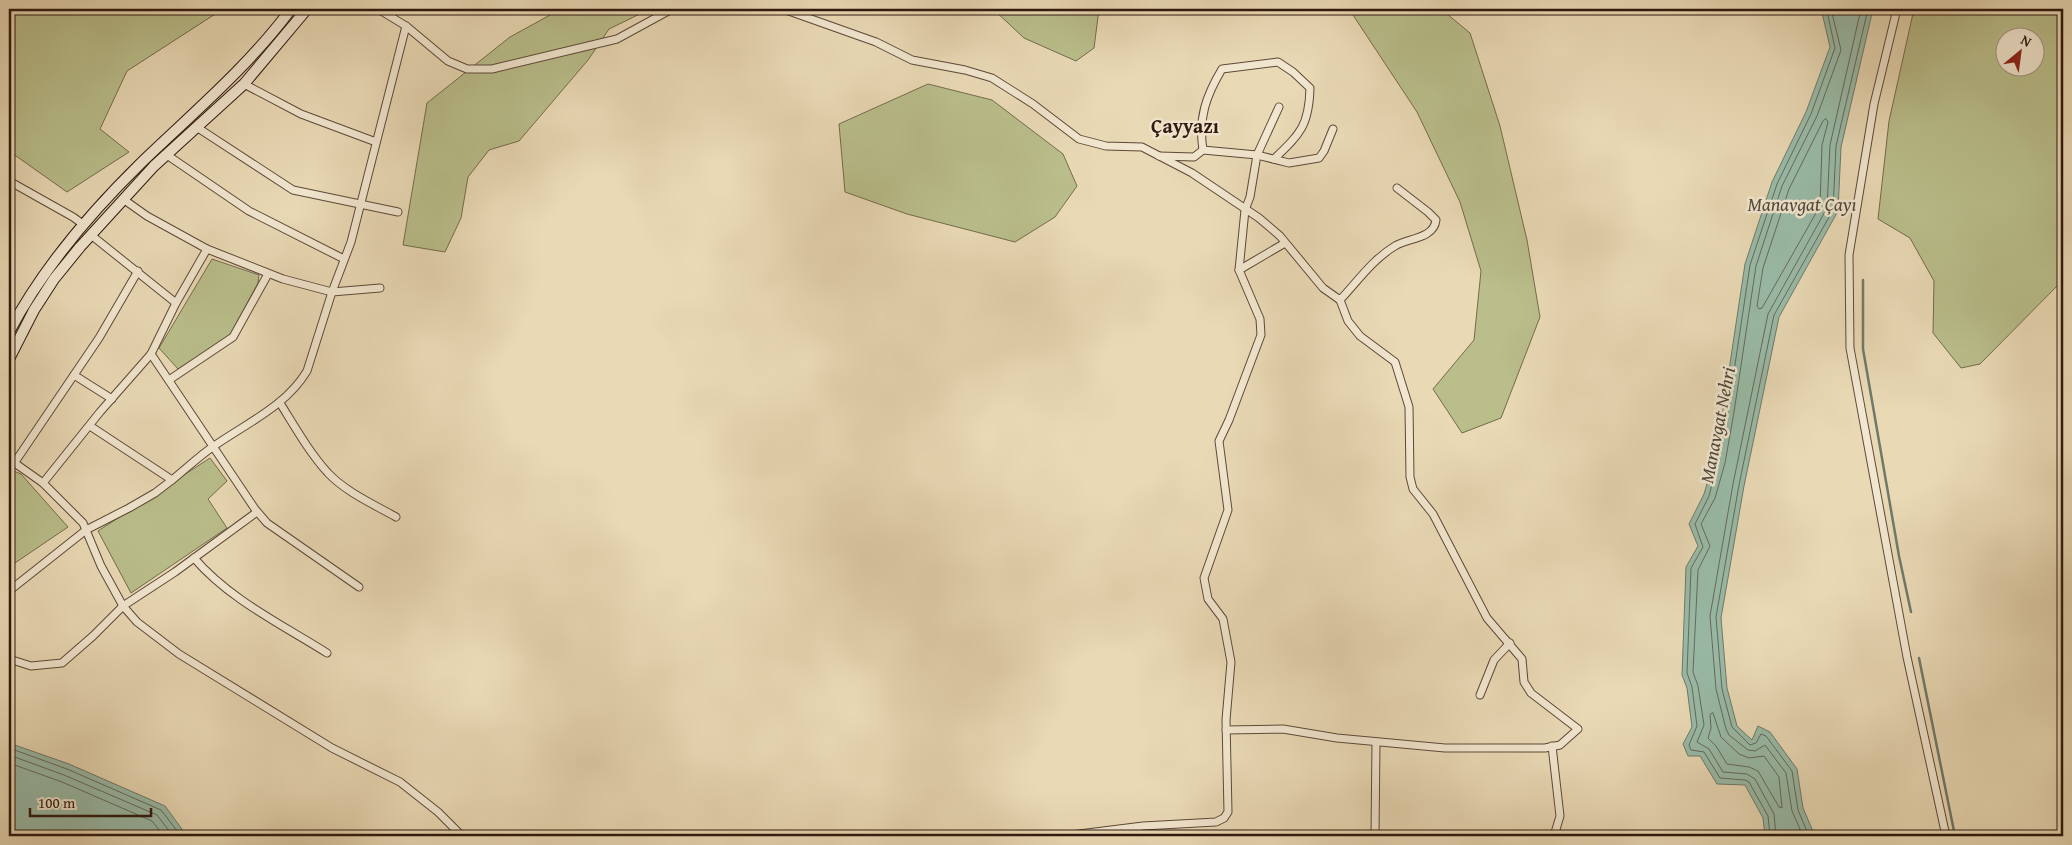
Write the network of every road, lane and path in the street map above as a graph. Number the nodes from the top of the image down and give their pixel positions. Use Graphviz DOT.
graph roads {
  1 [pos="292,9"];
  2 [pos="307,9"];
  3 [pos="378,9"];
  4 [pos="672,9"];
  5 [pos="783,9"];
  6 [pos="1897,9"];
  7 [pos="406,26"];
  8 [pos="244,84"];
  9 [pos="1279,106"];
  10 [pos="198,128"];
  11 [pos="1333,129"];
  12 [pos="376,142"];
  13 [pos="1204,150"];
  14 [pos="167,155"];
  15 [pos="1257,155"];
  16 [pos="1156,156"];
  17 [pos="1274,159"];
  18 [pos="9,181"];
  19 [pos="1397,188"];
  20 [pos="123,199"];
  21 [pos="360,205"];
  22 [pos="1245,210"];
  23 [pos="398,212"];
  24 [pos="84,225"];
  25 [pos="91,235"];
  26 [pos="1285,244"];
  27 [pos="208,249"];
  28 [pos="344,259"];
  29 [pos="1239,270"];
  30 [pos="138,271"];
  31 [pos="268,274"];
  32 [pos="380,288"];
  33 [pos="332,292"];
  34 [pos="1340,300"];
  35 [pos="176,303"];
  36 [pos="9,332"];
  37 [pos="151,354"];
  38 [pos="9,359"];
  39 [pos="74,375"];
  40 [pos="169,380"];
  41 [pos="112,399"];
  42 [pos="280,403"];
  43 [pos="90,426"];
  44 [pos="213,447"];
  45 [pos="12,461"];
  46 [pos="172,480"];
  47 [pos="43,483"];
  48 [pos="257,512"];
  49 [pos="396,518"];
  50 [pos="86,530"];
  51 [pos="194,558"];
  52 [pos="359,587"];
  53 [pos="9,591"];
  54 [pos="123,606"];
  55 [pos="1510,643"];
  56 [pos="327,653"];
  57 [pos="9,659"];
  58 [pos="1480,696"];
  59 [pos="1226,730"];
  60 [pos="1376,742"];
  61 [pos="1552,746"];
  62 [pos="462,836"];
  63 [pos="1063,836"];
  64 [pos="1374,836"];
  65 [pos="1554,836"];
  66 [pos="1946,836"];
  1 -- 24 [label="street"];
  2 -- 8 [label="street"];
  3 -- 7 [label="street"];
  4 -- 7 [label="street"];
  5 -- 16 [label="street"];
  6 -- 66 [label="street"];
  7 -- 12 [label="street"];
  8 -- 10 [label="street"];
  8 -- 12 [label="street"];
  9 -- 15 [label="street"];
  10 -- 14 [label="street"];
  10 -- 21 [label="street"];
  11 -- 17 [label="street"];
  12 -- 21 [label="street"];
  13 -- 15 [label="street"];
  13 -- 16 [label="street"];
  13 -- 17 [label="street"];
  14 -- 20 [label="street"];
  14 -- 28 [label="street"];
  15 -- 17 [label="street"];
  15 -- 22 [label="street"];
  16 -- 22 [label="street"];
  18 -- 24 [label="street"];
  19 -- 34 [label="street"];
  20 -- 25 [label="street"];
  20 -- 27 [label="street"];
  21 -- 23 [label="street"];
  21 -- 28 [label="street"];
  22 -- 26 [label="street"];
  22 -- 29 [label="street"];
  24 -- 36 [label="street"];
  25 -- 30 [label="street"];
  25 -- 38 [label="street"];
  26 -- 29 [label="street"];
  26 -- 34 [label="street"];
  27 -- 31 [label="street"];
  27 -- 35 [label="street"];
  28 -- 33 [label="street"];
  29 -- 59 [label="street"];
  30 -- 35 [label="street"];
  30 -- 39 [label="street"];
  31 -- 33 [label="street"];
  31 -- 40 [label="street"];
  32 -- 33 [label="street"];
  33 -- 42 [label="street"];
  34 -- 55 [label="street"];
  35 -- 37 [label="street"];
  37 -- 40 [label="street"];
  37 -- 41 [label="street"];
  39 -- 41 [label="street"];
  39 -- 45 [label="street"];
  40 -- 44 [label="street"];
  41 -- 43 [label="street"];
  42 -- 44 [label="street"];
  42 -- 49 [label="street"];
  43 -- 46 [label="street"];
  43 -- 47 [label="street"];
  44 -- 46 [label="street"];
  44 -- 48 [label="street"];
  45 -- 47 [label="street"];
  46 -- 50 [label="street"];
  47 -- 50 [label="street"];
  48 -- 51 [label="street"];
  48 -- 52 [label="street"];
  50 -- 53 [label="street"];
  50 -- 54 [label="street"];
  51 -- 54 [label="street"];
  51 -- 56 [label="street"];
  54 -- 57 [label="street"];
  54 -- 62 [label="street"];
  55 -- 58 [label="street"];
  55 -- 61 [label="street"];
  59 -- 60 [label="street"];
  59 -- 63 [label="street"];
  60 -- 61 [label="street"];
  60 -- 64 [label="street"];
  61 -- 65 [label="street"];
}
